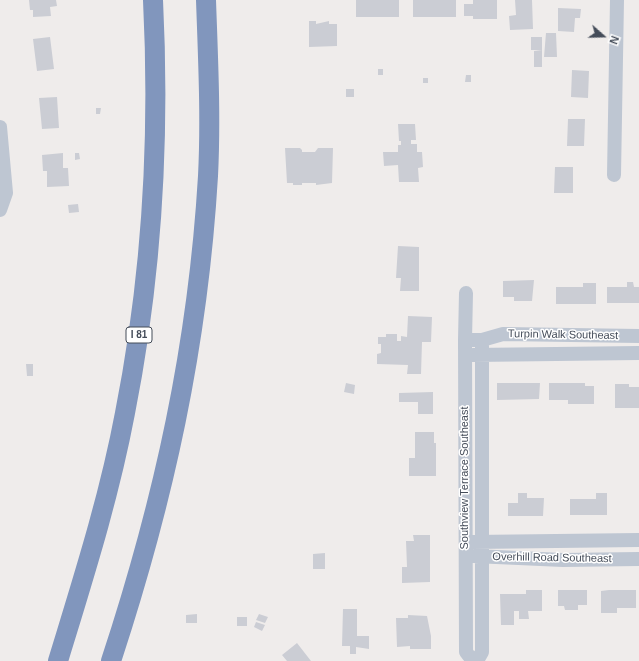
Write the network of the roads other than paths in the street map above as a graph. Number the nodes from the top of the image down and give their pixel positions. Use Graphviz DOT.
graph roads {
  1 [pos="153,0"];
  2 [pos="206,0"];
  3 [pos="617,0"];
  4 [pos="0,126"];
  5 [pos="614,175"];
  6 [pos="0,210"];
  7 [pos="466,293"];
  8 [pos="639,336"];
  9 [pos="465,340"];
  10 [pos="482,340"];
  11 [pos="639,353"];
  12 [pos="465,355"];
  13 [pos="482,355"];
  14 [pos="639,540"];
  15 [pos="466,549"];
  16 [pos="482,549"];
  17 [pos="639,559"];
  18 [pos="58,661"];
  19 [pos="112,661"];
  20 [pos="473,661"];
  21 [pos="477,661"];
  1 -- 18 [label="highway, I 81"];
  2 -- 19 [label="highway"];
  3 -- 5 [label="street"];
  4 -- 6 [label="street"];
  7 -- 9 [label="street, Southview Terrace Southeast"];
  8 -- 10 [label="street, Turpin Walk Southeast"];
  9 -- 10 [label="street, Turpin Walk Southeast"];
  9 -- 12 [label="street, Southview Terrace Southeast"];
  10 -- 13 [label="street, Southview Terrace Southeast"];
  11 -- 13 [label="street, Turpin Walk Southeast"];
  12 -- 13 [label="street, Turpin Walk Southeast"];
  12 -- 15 [label="street, Southview Terrace Southeast"];
  13 -- 16 [label="street, Southview Terrace Southeast"];
  14 -- 16 [label="street, Overhill Road Southeast"];
  15 -- 16 [label="street, Overhill Road Southeast"];
  15 -- 20 [label="street, Southview Terrace Southeast"];
  16 -- 17 [label="street, Overhill Road Southeast"];
  16 -- 21 [label="street, Southview Terrace Southeast"];
}
